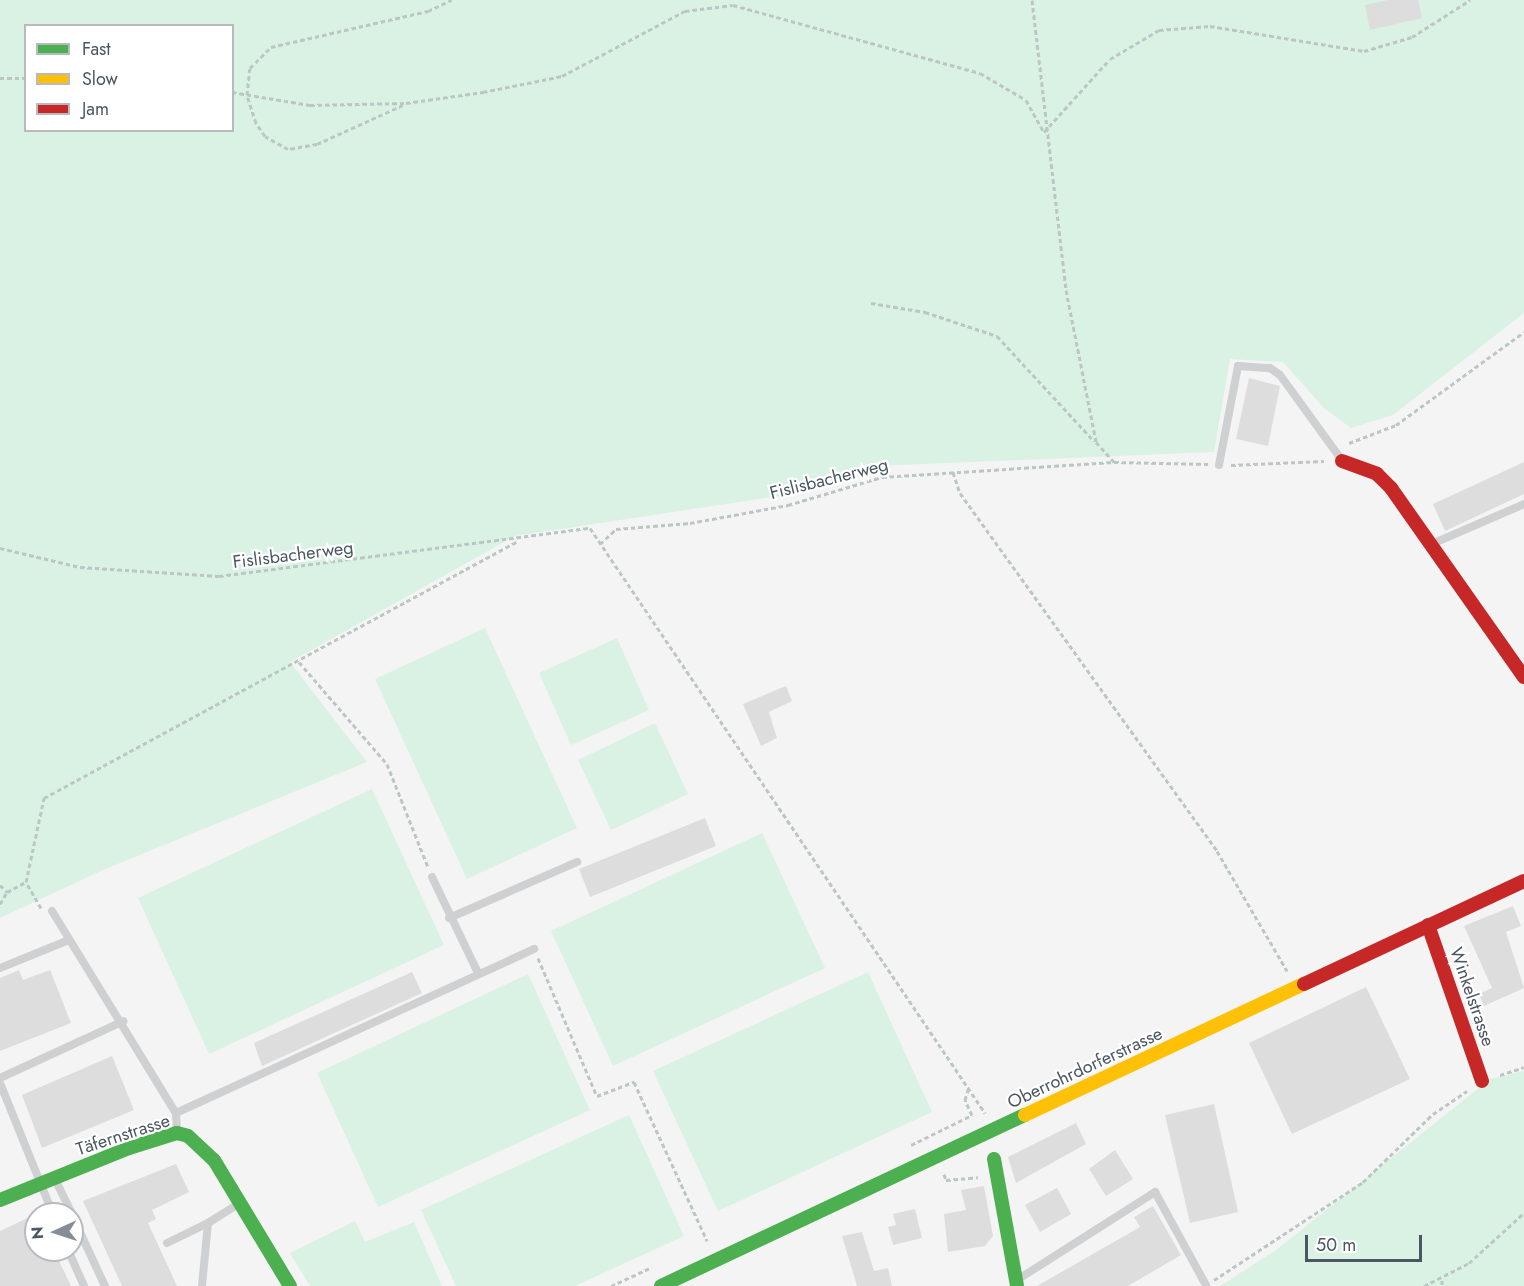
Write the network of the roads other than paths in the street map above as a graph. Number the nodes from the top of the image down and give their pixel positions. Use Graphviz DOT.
graph roads {
  1 [pos="1342,461"];
  2 [pos="1219,465"];
  3 [pos="1524,504"];
  4 [pos="1431,544"];
  5 [pos="1524,677"];
  6 [pos="577,862"];
  7 [pos="432,877"];
  8 [pos="1524,881"];
  9 [pos="52,911"];
  10 [pos="449,918"];
  11 [pos="1428,925"];
  12 [pos="66,940"];
  13 [pos="534,949"];
  14 [pos="0,968"];
  15 [pos="478,973"];
  16 [pos="124,1021"];
  17 [pos="0,1081"];
  18 [pos="1482,1081"];
  19 [pos="176,1113"];
  20 [pos="177,1133"];
  21 [pos="994,1159"];
  22 [pos="54,1177"];
  23 [pos="40,1183"];
  24 [pos="0,1200"];
  25 [pos="47,1202"];
  26 [pos="66,1202"];
  27 [pos="241,1202"];
  28 [pos="208,1224"];
  29 [pos="84,1240"];
  30 [pos="167,1243"];
  31 [pos="73,1262"];
  32 [pos="1017,1283"];
  33 [pos="1206,1285"];
  34 [pos="84,1286"];
  35 [pos="105,1286"];
  36 [pos="202,1286"];
  37 [pos="290,1286"];
  38 [pos="661,1286"];
  1 -- 2 [label="lane"];
  1 -- 4 [label="street"];
  3 -- 4 [label="lane"];
  4 -- 5 [label="street"];
  6 -- 10 [label="lane"];
  7 -- 10 [label="lane"];
  8 -- 11 [label="street, Oberrohrdorferstrasse"];
  9 -- 12 [label="lane"];
  10 -- 15 [label="lane"];
  11 -- 18 [label="street, Winkelstrasse"];
  11 -- 38 [label="street, Oberrohrdorferstrasse"];
  12 -- 14 [label="lane"];
  12 -- 16 [label="lane"];
  13 -- 15 [label="lane"];
  15 -- 19 [label="lane"];
  16 -- 17 [label="lane"];
  16 -- 19 [label="lane"];
  17 -- 23 [label="lane"];
  19 -- 20 [label="lane"];
  20 -- 22 [label="street, Täfernstrasse"];
  20 -- 27 [label="street, Täfernstrasse"];
  21 -- 32 [label="street"];
  22 -- 23 [label="street, Täfernstrasse"];
  22 -- 26 [label="lane"];
  23 -- 24 [label="street, Täfernstrasse"];
  23 -- 25 [label="lane"];
  27 -- 28 [label="lane"];
  27 -- 37 [label="street, Täfernstrasse"];
  28 -- 30 [label="lane"];
  28 -- 36 [label="lane"];
  29 -- 35 [label="lane"];
  31 -- 34 [label="lane"];
  32 -- 33 [label="lane"];
}
